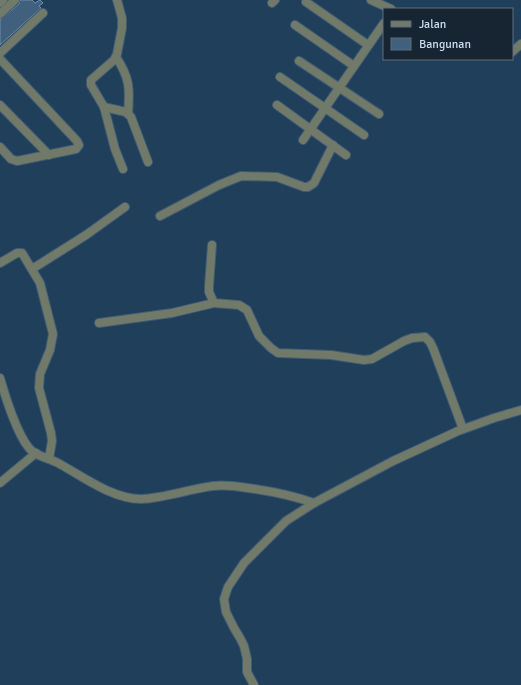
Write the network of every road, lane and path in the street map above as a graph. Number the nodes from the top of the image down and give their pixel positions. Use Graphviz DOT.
graph roads {
  1 [pos="3,0"];
  2 [pos="15,0"];
  3 [pos="117,0"];
  4 [pos="370,0"];
  5 [pos="306,2"];
  6 [pos="0,3"];
  7 [pos="389,8"];
  8 [pos="43,13"];
  9 [pos="0,14"];
  10 [pos="383,24"];
  11 [pos="295,25"];
  12 [pos="521,44"];
  13 [pos="368,45"];
  14 [pos="513,51"];
  15 [pos="0,54"];
  16 [pos="116,57"];
  17 [pos="0,59"];
  18 [pos="299,61"];
  19 [pos="354,66"];
  20 [pos="280,77"];
  21 [pos="339,87"];
  22 [pos="0,105"];
  23 [pos="277,106"];
  24 [pos="104,107"];
  25 [pos="324,108"];
  26 [pos="128,114"];
  27 [pos="379,114"];
  28 [pos="310,128"];
  29 [pos="364,135"];
  30 [pos="303,140"];
  31 [pos="333,145"];
  32 [pos="0,147"];
  33 [pos="49,155"];
  34 [pos="346,155"];
  35 [pos="148,162"];
  36 [pos="123,169"];
  37 [pos="125,207"];
  38 [pos="160,216"];
  39 [pos="212,245"];
  40 [pos="0,262"];
  41 [pos="32,269"];
  42 [pos="214,303"];
  43 [pos="99,323"];
  44 [pos="0,378"];
  45 [pos="521,410"];
  46 [pos="464,429"];
  47 [pos="36,453"];
  48 [pos="49,459"];
  49 [pos="0,482"];
  50 [pos="314,503"];
  51 [pos="254,685"];
  1 -- 6 [label="street"];
  2 -- 9 [label="street"];
  3 -- 16 [label="street"];
  4 -- 7 [label="street"];
  5 -- 13 [label="street"];
  8 -- 15 [label="street"];
  10 -- 13 [label="street"];
  11 -- 19 [label="street"];
  12 -- 14 [label="street"];
  13 -- 19 [label="street"];
  16 -- 24 [label="street"];
  16 -- 26 [label="street"];
  17 -- 33 [label="street"];
  18 -- 21 [label="street"];
  19 -- 21 [label="street"];
  20 -- 25 [label="street"];
  21 -- 25 [label="street"];
  21 -- 27 [label="street"];
  22 -- 33 [label="street"];
  23 -- 28 [label="street"];
  24 -- 26 [label="street"];
  24 -- 36 [label="street"];
  25 -- 28 [label="street"];
  25 -- 29 [label="street"];
  26 -- 35 [label="street"];
  28 -- 30 [label="street"];
  28 -- 31 [label="street"];
  31 -- 34 [label="street"];
  31 -- 38 [label="street"];
  32 -- 33 [label="street"];
  37 -- 41 [label="street"];
  39 -- 42 [label="street"];
  40 -- 41 [label="street"];
  41 -- 48 [label="street"];
  42 -- 43 [label="street"];
  42 -- 46 [label="street"];
  44 -- 47 [label="street"];
  45 -- 46 [label="street"];
  46 -- 50 [label="street"];
  47 -- 48 [label="street"];
  47 -- 49 [label="street"];
  48 -- 50 [label="street"];
  50 -- 51 [label="street"];
}
